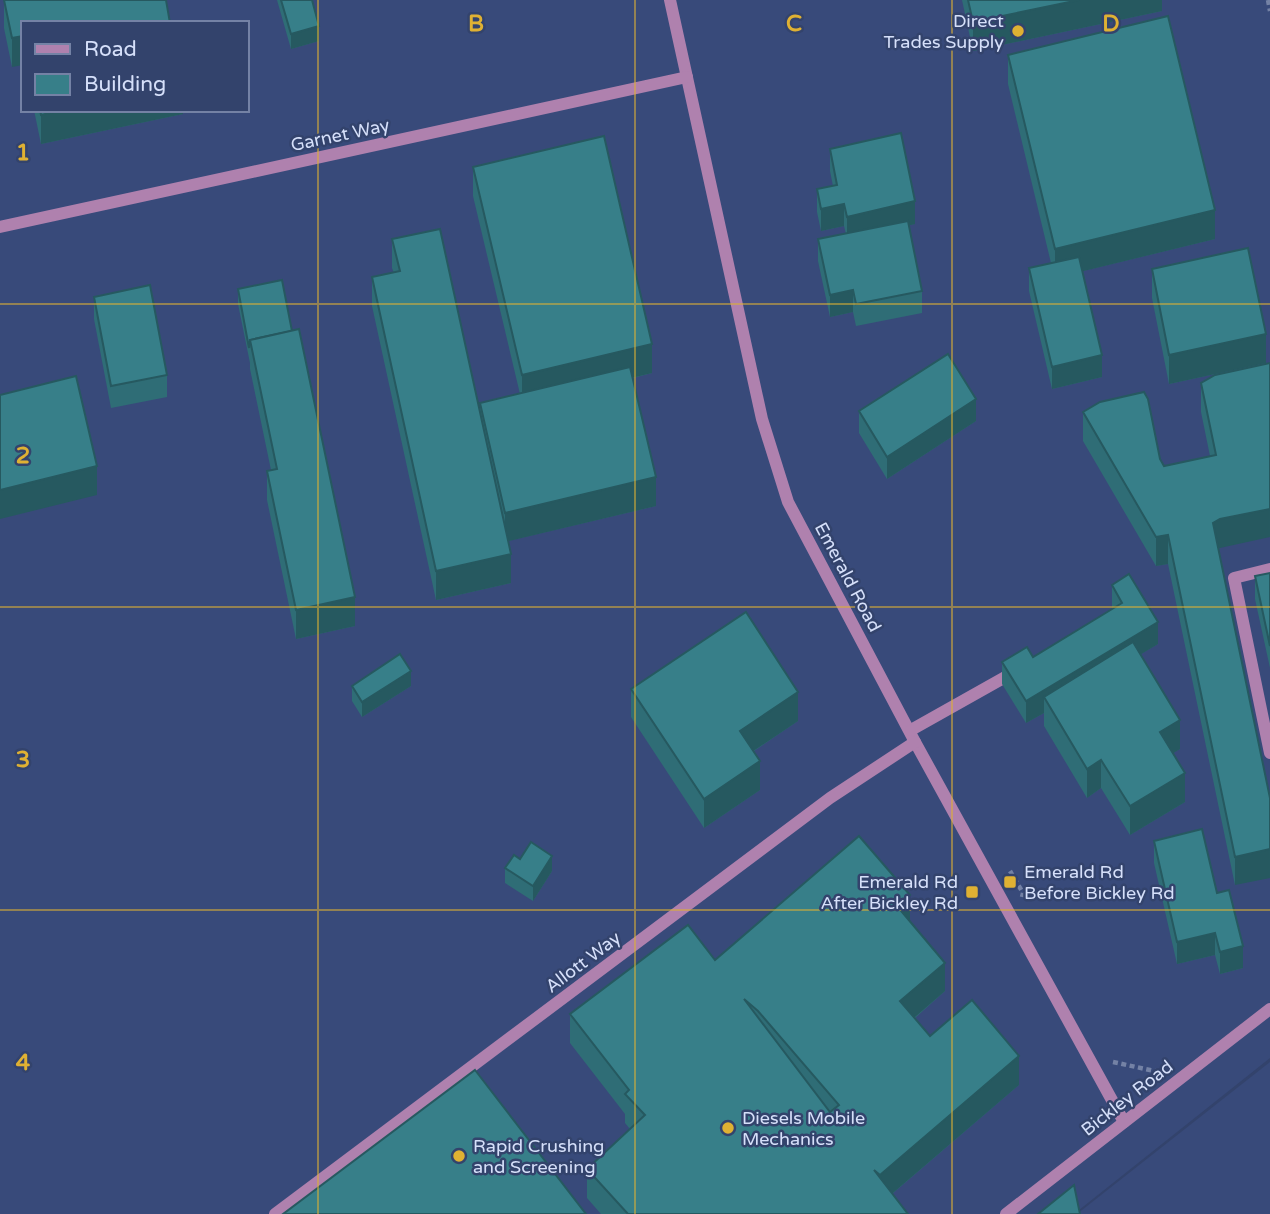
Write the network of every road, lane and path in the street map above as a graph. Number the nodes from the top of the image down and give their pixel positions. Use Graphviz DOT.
graph roads {
  1 [pos="670,0"];
  2 [pos="1268,0"];
  3 [pos="1270,11"];
  4 [pos="687,77"];
  5 [pos="0,227"];
  6 [pos="1270,569"];
  7 [pos="1033,661"];
  8 [pos="913,736"];
  9 [pos="1270,753"];
  10 [pos="1004,862"];
  11 [pos="1021,903"];
  12 [pos="1270,1009"];
  13 [pos="1110,1062"];
  14 [pos="1160,1072"];
  15 [pos="1124,1122"];
  16 [pos="275,1214"];
  17 [pos="1006,1214"];
  1 -- 4 [label="street, Emerald Road"];
  2 -- 3 [label="path"];
  4 -- 5 [label="street, Garnet Way"];
  4 -- 8 [label="street, Emerald Road"];
  6 -- 9 [label="street"];
  7 -- 8 [label="street, Allott Way"];
  8 -- 15 [label="street, Emerald Road"];
  8 -- 16 [label="street, Allott Way"];
  10 -- 11 [label="path"];
  12 -- 15 [label="street, Bickley Road"];
  13 -- 14 [label="path"];
  15 -- 17 [label="street, Bickley Road"];
}
